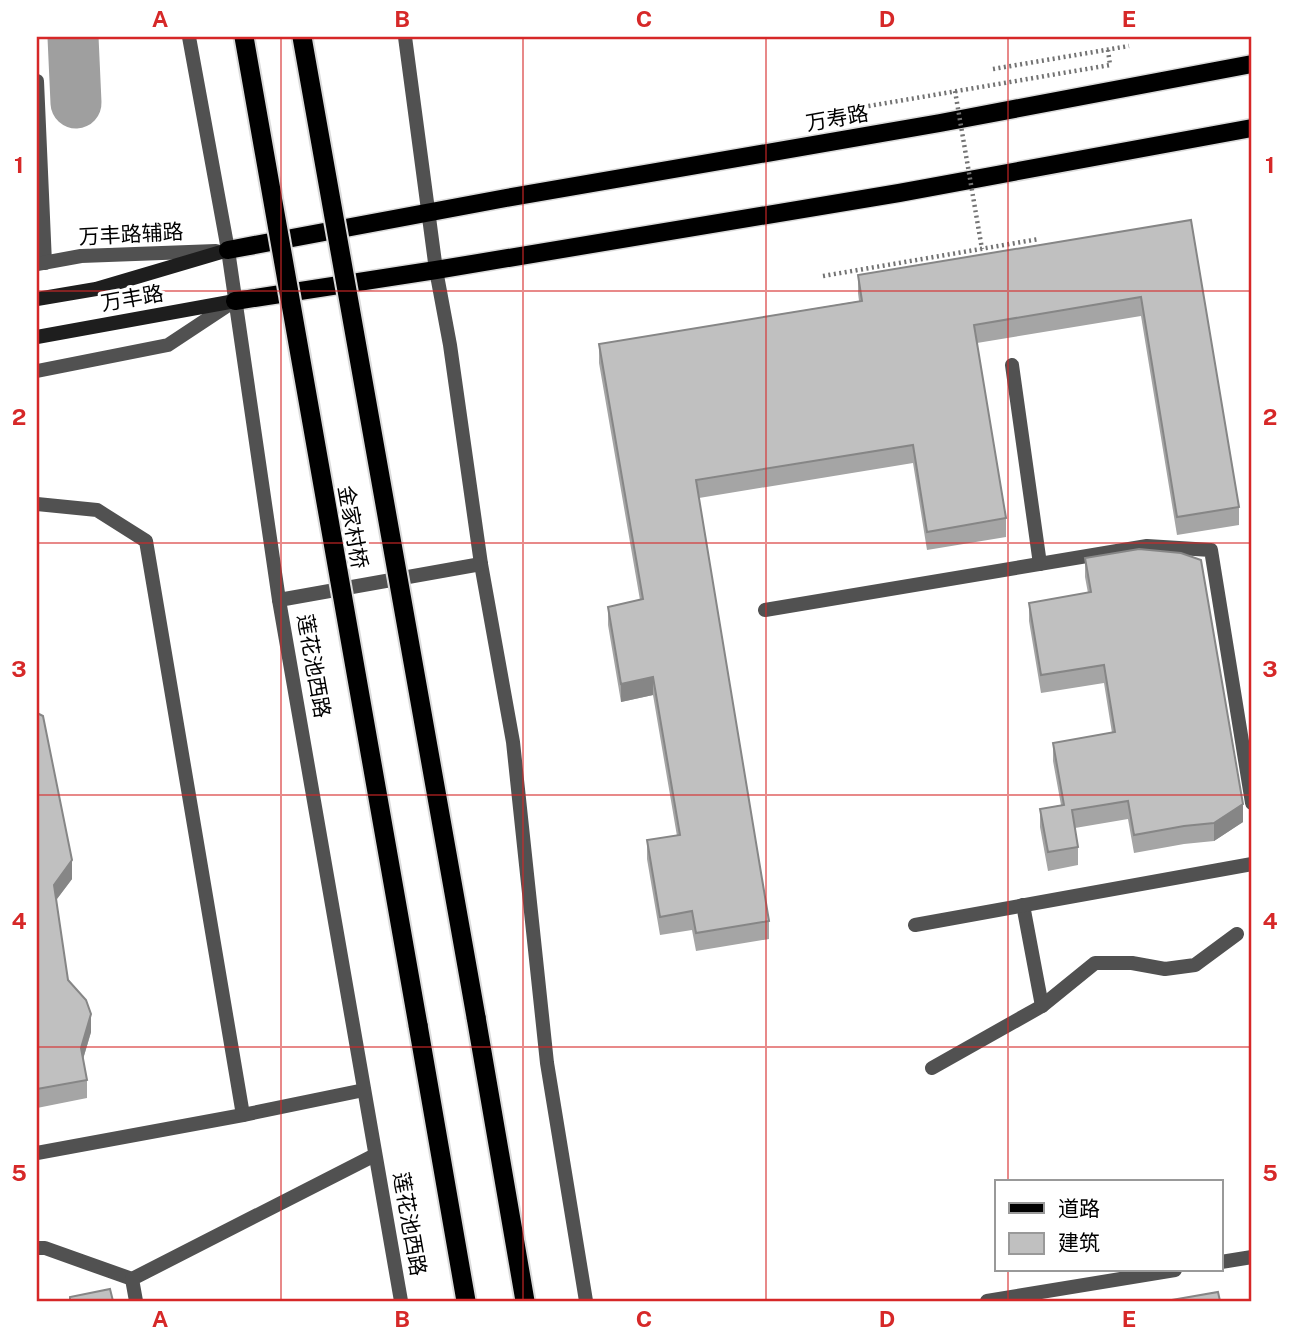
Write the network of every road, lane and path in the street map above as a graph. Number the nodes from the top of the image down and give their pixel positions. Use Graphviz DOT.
graph roads {
  1 [pos="189,37"];
  2 [pos="244,37"];
  3 [pos="302,37"];
  4 [pos="405,37"];
  5 [pos="1129,46"];
  6 [pos="1108,50"];
  7 [pos="1252,64"];
  8 [pos="993,69"];
  9 [pos="37,81"];
  10 [pos="955,91"];
  11 [pos="863,107"];
  12 [pos="1252,128"];
  13 [pos="428,212"];
  14 [pos="1040,239"];
  15 [pos="982,249"];
  16 [pos="228,250"];
  17 [pos="41,263"];
  18 [pos="436,270"];
  19 [pos="823,276"];
  20 [pos="37,299"];
  21 [pos="235,301"];
  22 [pos="37,337"];
  23 [pos="1012,365"];
  24 [pos="37,372"];
  25 [pos="37,504"];
  26 [pos="481,564"];
  27 [pos="1040,564"];
  28 [pos="279,600"];
  29 [pos="765,610"];
  30 [pos="1252,803"];
  31 [pos="1252,864"];
  32 [pos="1023,905"];
  33 [pos="915,925"];
  34 [pos="1237,934"];
  35 [pos="1042,1006"];
  36 [pos="418,1024"];
  37 [pos="932,1068"];
  38 [pos="364,1090"];
  39 [pos="243,1115"];
  40 [pos="37,1153"];
  41 [pos="375,1155"];
  42 [pos="37,1248"];
  43 [pos="1252,1257"];
  44 [pos="1222,1262"];
  45 [pos="1163,1272"];
  46 [pos="132,1279"];
  47 [pos="136,1301"];
  48 [pos="401,1301"];
  49 [pos="466,1301"];
  50 [pos="525,1301"];
  51 [pos="586,1301"];
  52 [pos="987,1301"];
  1 -- 16 [label="street, 莲花池西路"];
  2 -- 36 [label="highway, 金家村桥, bridge"];
  3 -- 50 [label="highway, 金家村桥, bridge"];
  4 -- 13 [label="street"];
  5 -- 6 [label="path"];
  6 -- 8 [label="path"];
  6 -- 10 [label="path"];
  7 -- 13 [label="main road, 万寿路"];
  9 -- 17 [label="street"];
  10 -- 11 [label="path"];
  10 -- 15 [label="path, bridge"];
  12 -- 18 [label="main road"];
  13 -- 16 [label="main road, 万寿路"];
  13 -- 18 [label="street"];
  14 -- 15 [label="path"];
  15 -- 19 [label="path"];
  16 -- 17 [label="street, 万丰路辅路"];
  16 -- 20 [label="main road, 万丰路"];
  16 -- 21 [label="street, 莲花池西路"];
  18 -- 21 [label="main road"];
  18 -- 26 [label="street"];
  21 -- 22 [label="main road, 万丰路"];
  21 -- 24 [label="street"];
  21 -- 28 [label="street, 莲花池西路"];
  23 -- 27 [label="street"];
  25 -- 39 [label="street"];
  26 -- 28 [label="street"];
  26 -- 51 [label="street"];
  27 -- 29 [label="street"];
  27 -- 30 [label="street"];
  28 -- 38 [label="street, 莲花池西路"];
  31 -- 32 [label="street"];
  32 -- 33 [label="street"];
  32 -- 35 [label="street"];
  34 -- 35 [label="street"];
  35 -- 37 [label="street"];
  36 -- 49 [label="highway, 莲花池西路"];
  38 -- 39 [label="street"];
  38 -- 41 [label="street, 莲花池西路"];
  39 -- 40 [label="street"];
  41 -- 46 [label="street"];
  41 -- 48 [label="street, 莲花池西路"];
  42 -- 46 [label="street"];
  43 -- 44 [label="street"];
  45 -- 52 [label="street"];
  46 -- 47 [label="street"];
}
